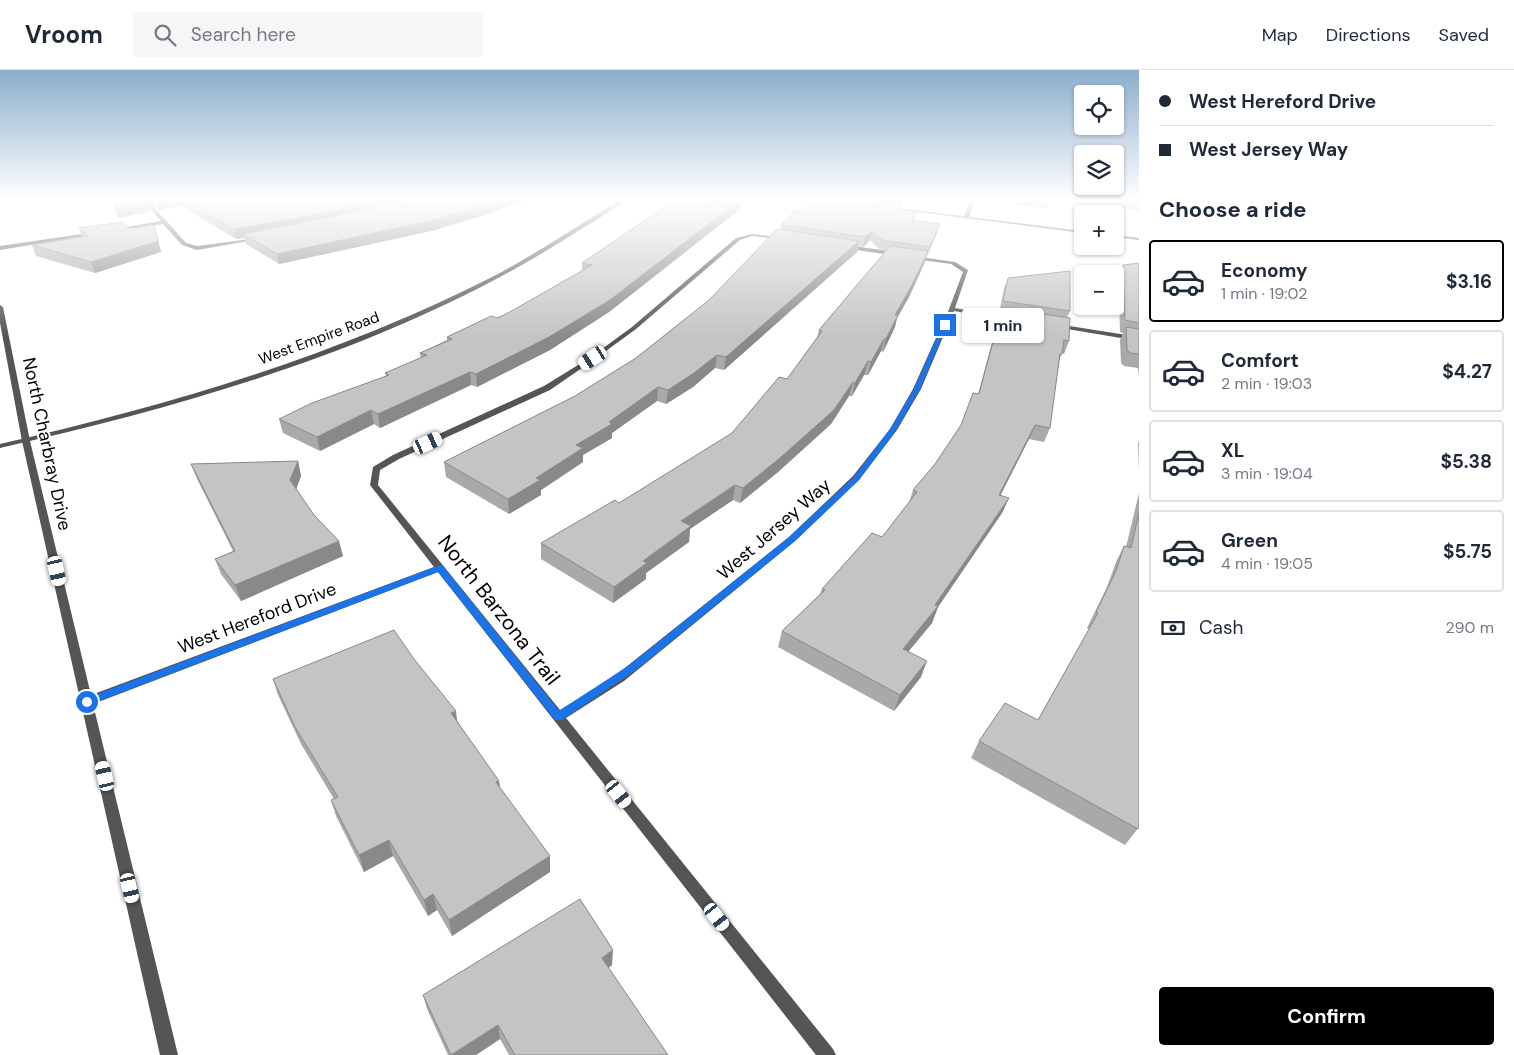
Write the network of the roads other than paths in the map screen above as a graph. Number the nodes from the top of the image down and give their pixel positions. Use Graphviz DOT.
graph roads {
  1 [pos="20,245"];
  2 [pos="187,245"];
  3 [pos="217,245"];
  4 [pos="549,245"];
  5 [pos="731,245"];
  6 [pos="838,246"];
  7 [pos="0,248"];
  8 [pos="0,307"];
  9 [pos="952,309"];
  10 [pos="1021,320"];
  11 [pos="1050,325"];
  12 [pos="1139,339"];
  13 [pos="26,440"];
  14 [pos="0,446"];
  15 [pos="440,568"];
  16 [pos="87,702"];
  17 [pos="558,717"];
  18 [pos="170,1055"];
  19 [pos="827,1055"];
  1 -- 7 [label="street"];
  2 -- 3 [label="street"];
  4 -- 13 [label="street, West Empire Road"];
  5 -- 15 [label="street, North Barzona Trail"];
  6 -- 9 [label="street, West Jersey Way"];
  8 -- 13 [label="street, North Charbray Drive"];
  9 -- 10 [label="street"];
  9 -- 17 [label="street, West Jersey Way"];
  11 -- 12 [label="street"];
  13 -- 14 [label="street, West Empire Road"];
  13 -- 16 [label="street, North Charbray Drive"];
  15 -- 16 [label="street, West Hereford Drive"];
  15 -- 17 [label="street, North Barzona Trail"];
  16 -- 18 [label="street, North Charbray Drive"];
  17 -- 19 [label="street, North Barzona Trail"];
}
